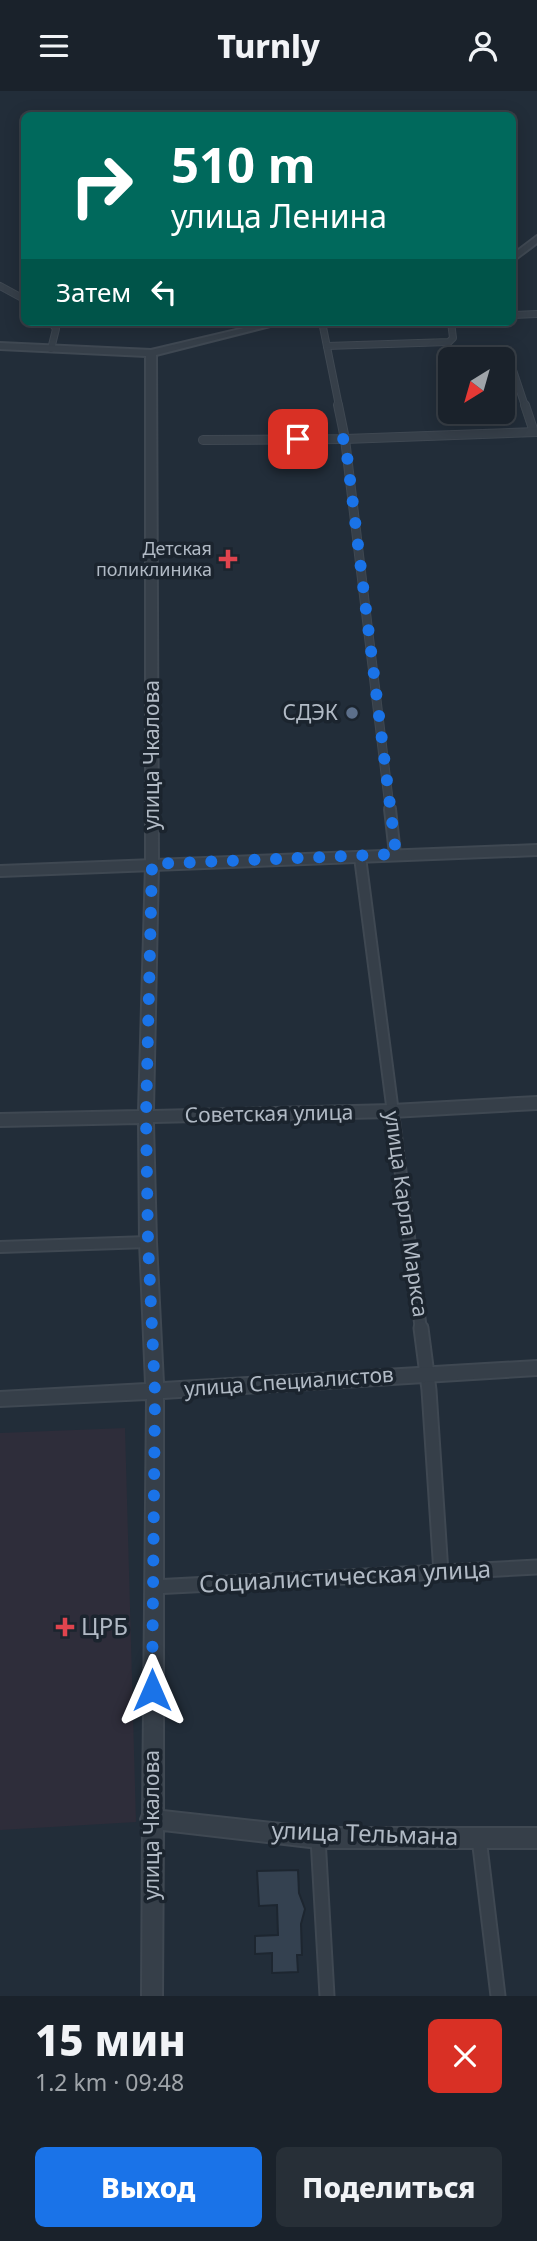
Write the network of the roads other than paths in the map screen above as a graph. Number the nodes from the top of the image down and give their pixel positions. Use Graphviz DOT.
graph roads {
  1 [pos="537,239"];
  2 [pos="516,256"];
  3 [pos="0,286"];
  4 [pos="21,297"];
  5 [pos="537,314"];
  6 [pos="516,315"];
  7 [pos="54,326"];
  8 [pos="264,326"];
  9 [pos="323,326"];
  10 [pos="452,326"];
  11 [pos="0,346"];
  12 [pos="327,346"];
  13 [pos="51,349"];
  14 [pos="151,353"];
  15 [pos="515,374"];
  16 [pos="536,432"];
  17 [pos="203,439"];
  18 [pos="345,439"];
  19 [pos="537,850"];
  20 [pos="396,854"];
  21 [pos="360,857"];
  22 [pos="152,864"];
  23 [pos="0,871"];
  24 [pos="537,1103"];
  25 [pos="392,1111"];
  26 [pos="146,1117"];
  27 [pos="0,1120"];
  28 [pos="148,1242"];
  29 [pos="0,1247"];
  30 [pos="537,1368"];
  31 [pos="427,1372"];
  32 [pos="155,1393"];
  33 [pos="0,1399"];
  34 [pos="537,1567"];
  35 [pos="442,1573"];
  36 [pos="153,1587"];
  37 [pos="152,1819"];
  38 [pos="479,1837"];
  39 [pos="317,1838"];
  40 [pos="537,1838"];
  41 [pos="152,1996"];
  42 [pos="327,1996"];
  43 [pos="498,1996"];
  1 -- 2 [label="street"];
  3 -- 4 [label="street"];
  5 -- 6 [label="street"];
  7 -- 13 [label="street"];
  8 -- 14 [label="street"];
  9 -- 12 [label="street"];
  10 -- 12 [label="street"];
  11 -- 13 [label="street"];
  12 -- 18 [label="street"];
  13 -- 14 [label="street"];
  14 -- 22 [label="street, улица Чкалова"];
  15 -- 16 [label="street"];
  16 -- 18 [label="street"];
  17 -- 18 [label="street"];
  18 -- 20 [label="street"];
  19 -- 20 [label="street"];
  20 -- 21 [label="street"];
  21 -- 22 [label="street"];
  21 -- 25 [label="street, улица Карла Маркса"];
  22 -- 23 [label="street"];
  22 -- 26 [label="street, улица Чкалова"];
  24 -- 25 [label="street, Советская улица"];
  25 -- 26 [label="street, Советская улица"];
  25 -- 31 [label="street, улица Карла Маркса"];
  26 -- 27 [label="street, Советская улица"];
  26 -- 28 [label="street, улица Чкалова"];
  28 -- 29 [label="street"];
  28 -- 32 [label="street, улица Чкалова"];
  30 -- 31 [label="street, улица Специалистов"];
  31 -- 32 [label="street, улица Специалистов"];
  31 -- 35 [label="street, улица Карла Маркса"];
  32 -- 33 [label="street, улица Специалистов"];
  32 -- 36 [label="street, улица Чкалова"];
  34 -- 35 [label="street, Социалистическая улица"];
  35 -- 36 [label="street, Социалистическая улица"];
  36 -- 37 [label="street, улица Чкалова"];
  37 -- 39 [label="street, улица Тельмана"];
  37 -- 41 [label="street, улица Чкалова"];
  38 -- 39 [label="street, улица Тельмана"];
  38 -- 40 [label="street, улица Тельмана"];
  38 -- 43 [label="street"];
  39 -- 42 [label="street"];
}
